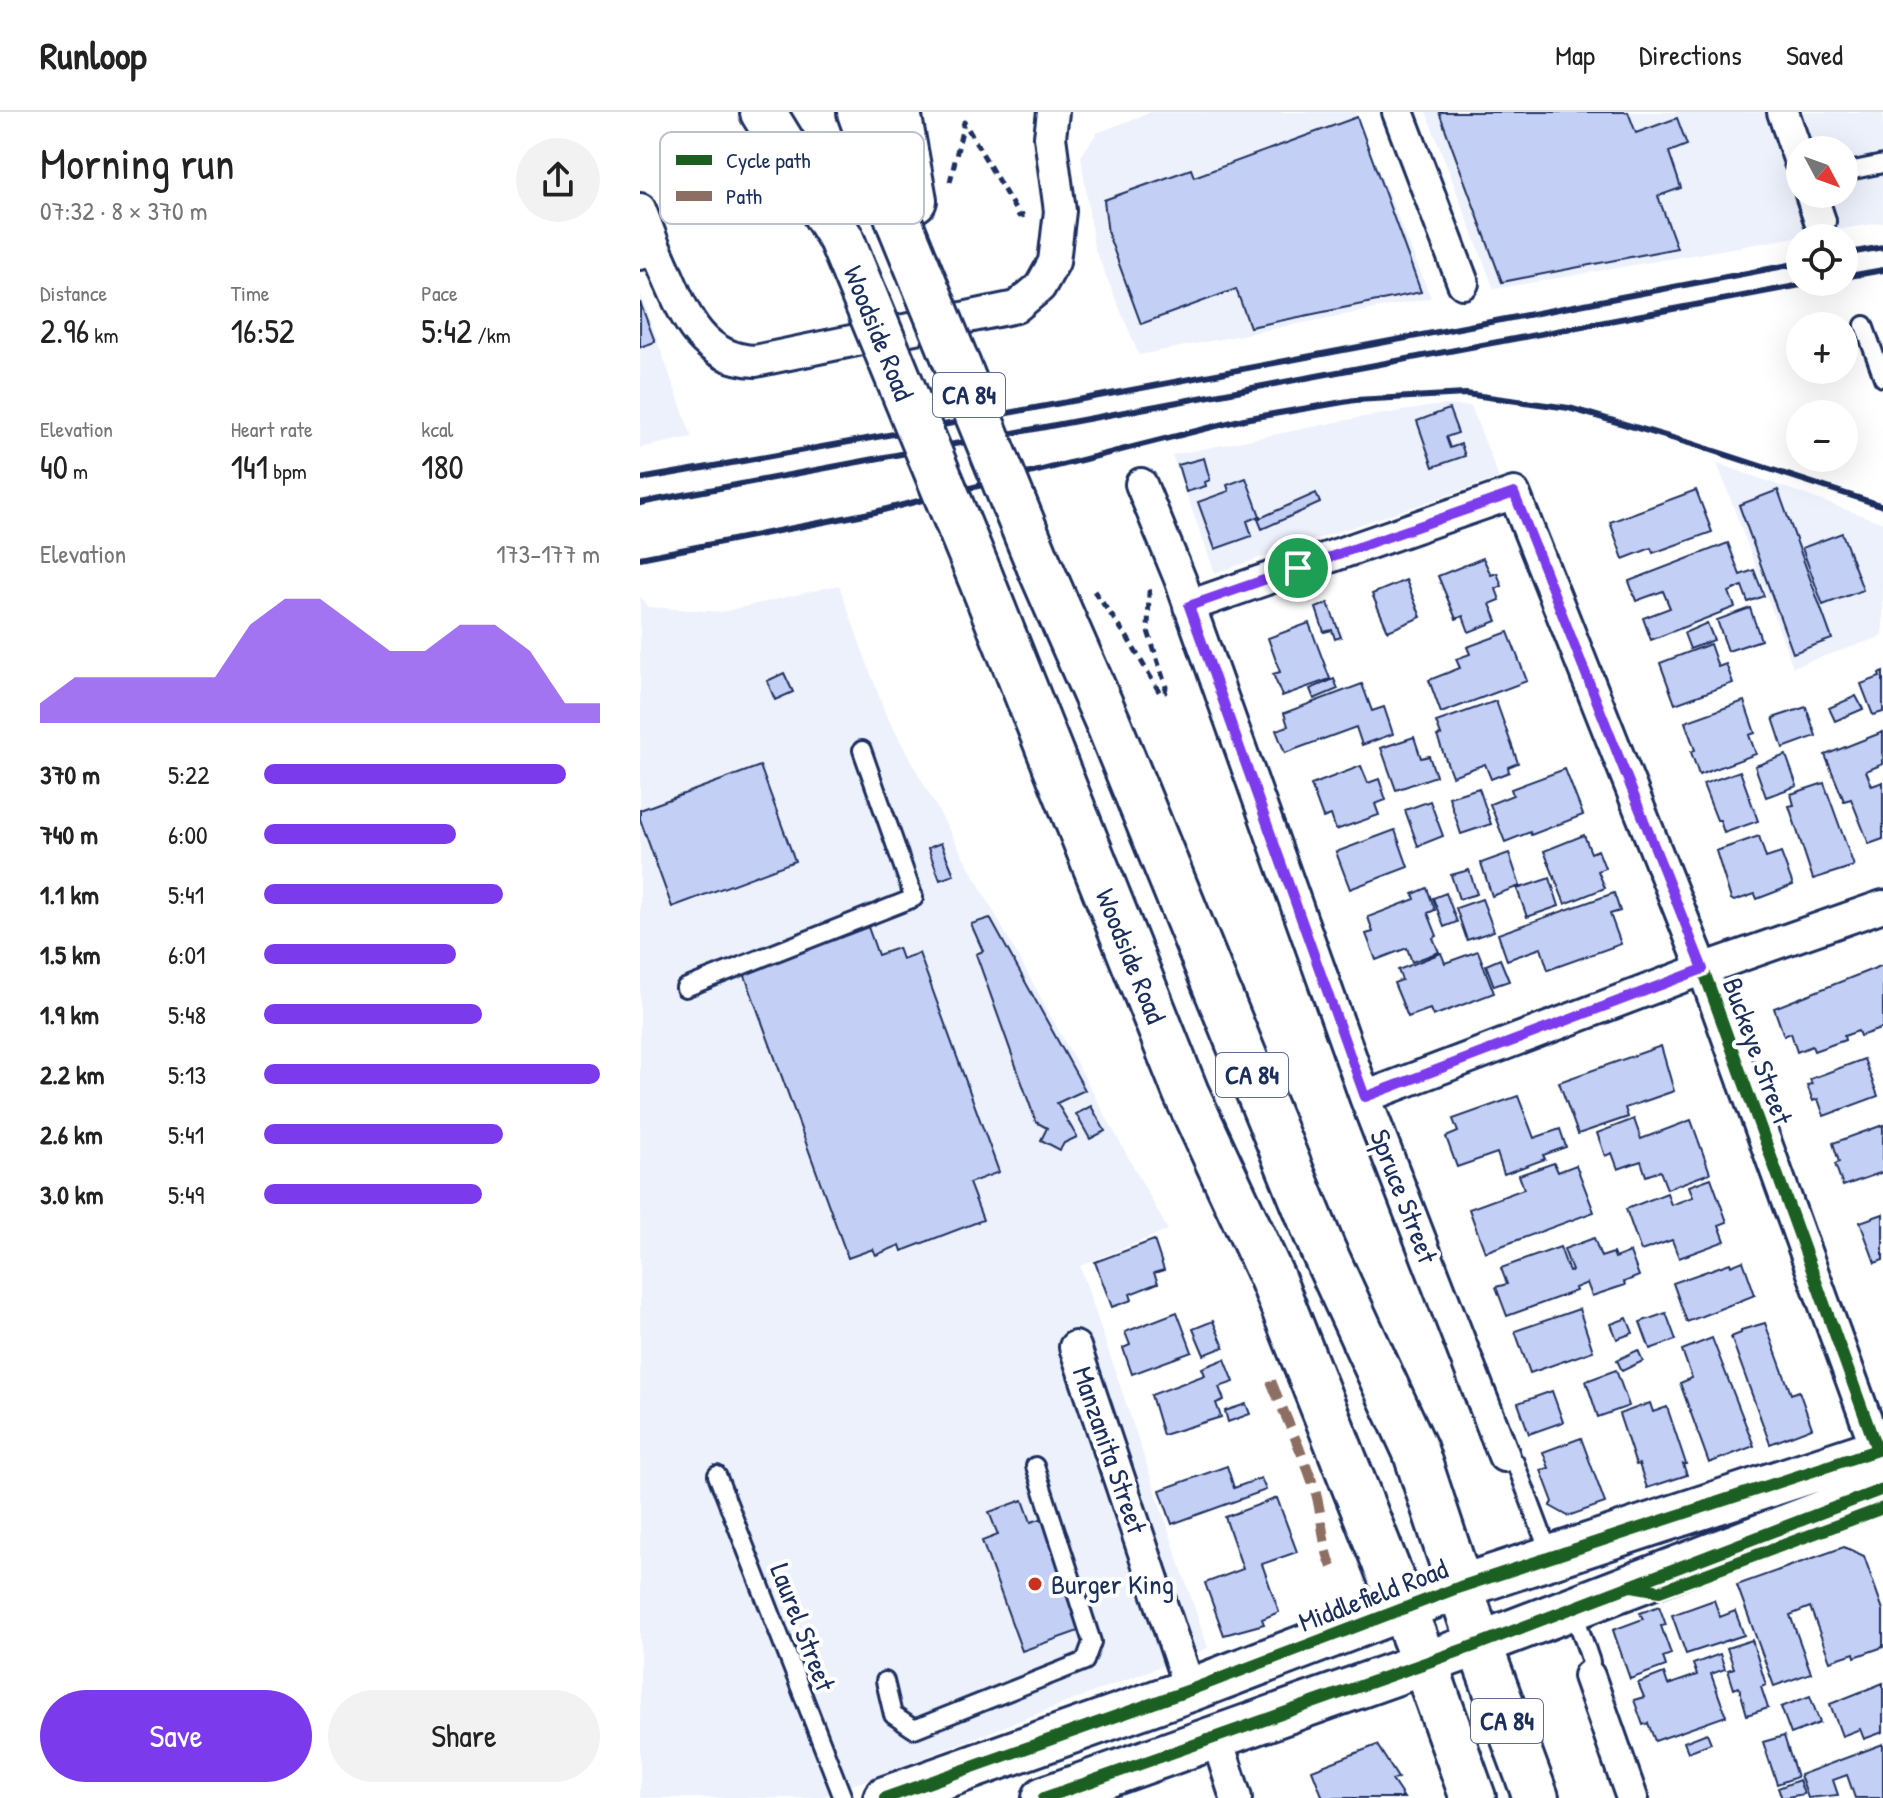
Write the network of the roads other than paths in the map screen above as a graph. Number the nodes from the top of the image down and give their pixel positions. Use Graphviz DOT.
graph roads {
  1 [pos="763,112"];
  2 [pos="795,112"];
  3 [pos="860,112"];
  4 [pos="898,112"];
  5 [pos="1053,112"];
  6 [pos="1398,112"];
  7 [pos="1783,112"];
  8 [pos="775,132"];
  9 [pos="802,132"];
  10 [pos="872,132"];
  11 [pos="903,132"];
  12 [pos="1791,136"];
  13 [pos="1883,164"];
  14 [pos="1858,169"];
  15 [pos="640,209"];
  16 [pos="924,223"];
  17 [pos="832,224"];
  18 [pos="836,224"];
  19 [pos="841,239"];
  20 [pos="648,251"];
  21 [pos="1463,283"];
  22 [pos="1864,325"];
  23 [pos="1883,378"];
  24 [pos="1141,484"];
  25 [pos="1184,592"];
  26 [pos="862,750"];
  27 [pos="1883,906"];
  28 [pos="1703,969"];
  29 [pos="685,988"];
  30 [pos="1365,1097"];
  31 [pos="1075,1347"];
  32 [pos="1504,1456"];
  33 [pos="1881,1462"];
  34 [pos="1035,1466"];
  35 [pos="717,1475"];
  36 [pos="1550,1557"];
  37 [pos="1460,1587"];
  38 [pos="1572,1607"];
  39 [pos="1403,1609"];
  40 [pos="1479,1644"];
  41 [pos="1425,1664"];
  42 [pos="1589,1676"];
  43 [pos="885,1681"];
  44 [pos="1190,1690"];
  45 [pos="1216,1736"];
  46 [pos="843,1798"];
  47 [pos="885,1798"];
  48 [pos="1044,1798"];
  49 [pos="1236,1798"];
  50 [pos="1473,1798"];
  51 [pos="1536,1798"];
  52 [pos="1632,1798"];
  1 -- 8 [label="highway"];
  2 -- 9 [label="highway, Woodside Road / CA 84"];
  3 -- 10 [label="highway"];
  4 -- 11 [label="highway"];
  5 -- 20 [label="street"];
  6 -- 21 [label="street"];
  7 -- 12 [label="street"];
  13 -- 14 [label="lane"];
  15 -- 20 [label="street"];
  16 -- 37 [label="highway, CA 84, bridge"];
  17 -- 19 [label="highway"];
  18 -- 19 [label="highway, Woodside Road / CA 84"];
  19 -- 39 [label="highway, Woodside Road / CA 84, bridge"];
  22 -- 23 [label="lane"];
  24 -- 25 [label="street, Spruce Street"];
  25 -- 28 [label="street, Buckeye Street"];
  25 -- 30 [label="street, Spruce Street"];
  26 -- 29 [label="lane"];
  27 -- 28 [label="street"];
  28 -- 30 [label="street"];
  28 -- 33 [label="street, Buckeye Street"];
  30 -- 32 [label="street, Spruce Street"];
  31 -- 44 [label="street, Manzanita Street"];
  32 -- 36 [label="lane"];
  33 -- 36 [label="main road, Middlefield Road"];
  33 -- 38 [label="main road"];
  34 -- 43 [label="lane"];
  35 -- 46 [label="lane, Laurel Street"];
  36 -- 37 [label="main road, Middlefield Road"];
  37 -- 39 [label="main road, Middlefield Road"];
  37 -- 40 [label="highway, CA 84"];
  38 -- 40 [label="main road"];
  38 -- 42 [label="lane"];
  39 -- 41 [label="highway, Woodside Road / CA 84"];
  39 -- 44 [label="main road, Middlefield Road"];
  40 -- 41 [label="main road"];
  40 -- 51 [label="highway, CA 84"];
  41 -- 45 [label="main road"];
  41 -- 50 [label="highway, Woodside Road / CA 84"];
  42 -- 52 [label="street"];
  44 -- 47 [label="main road, Middlefield Road"];
  45 -- 48 [label="main road"];
  45 -- 49 [label="street"];
}
